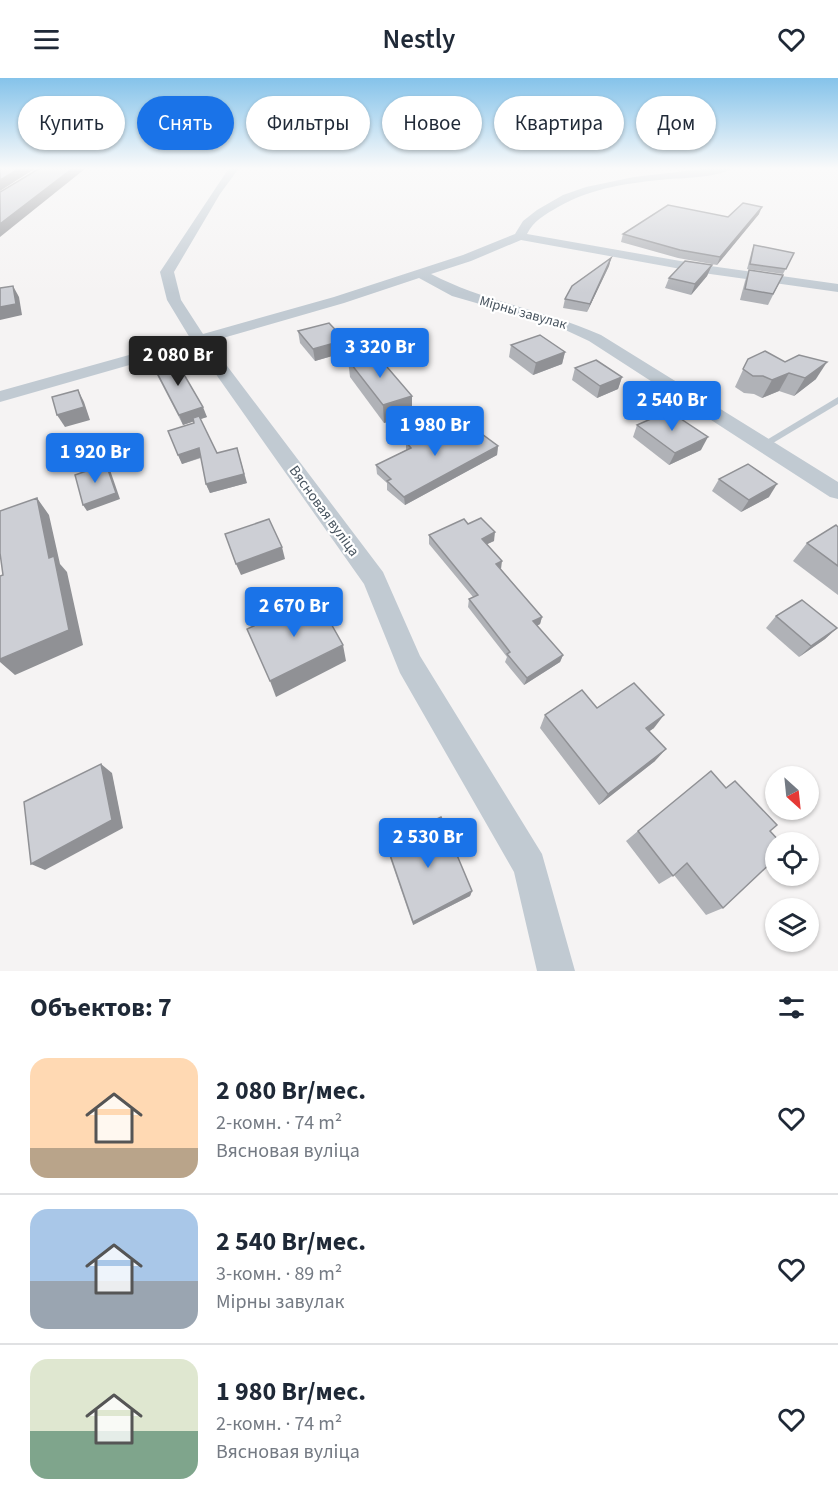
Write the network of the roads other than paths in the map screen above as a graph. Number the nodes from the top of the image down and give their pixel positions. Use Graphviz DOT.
graph roads {
  1 [pos="205,210"];
  2 [pos="546,210"];
  3 [pos="520,236"];
  4 [pos="419,273"];
  5 [pos="838,288"];
  6 [pos="199,339"];
  7 [pos="0,397"];
  8 [pos="838,400"];
  9 [pos="765,444"];
  10 [pos="838,492"];
  11 [pos="556,971"];
  1 -- 6 [label="street, Вясновая вуліца"];
  2 -- 3 [label="street"];
  3 -- 4 [label="street"];
  3 -- 5 [label="street"];
  4 -- 6 [label="street"];
  4 -- 9 [label="street, Мірны завулак"];
  6 -- 7 [label="street"];
  6 -- 11 [label="street, Вясновая вуліца"];
  8 -- 9 [label="lane"];
  9 -- 10 [label="street, Мірны завулак"];
}
